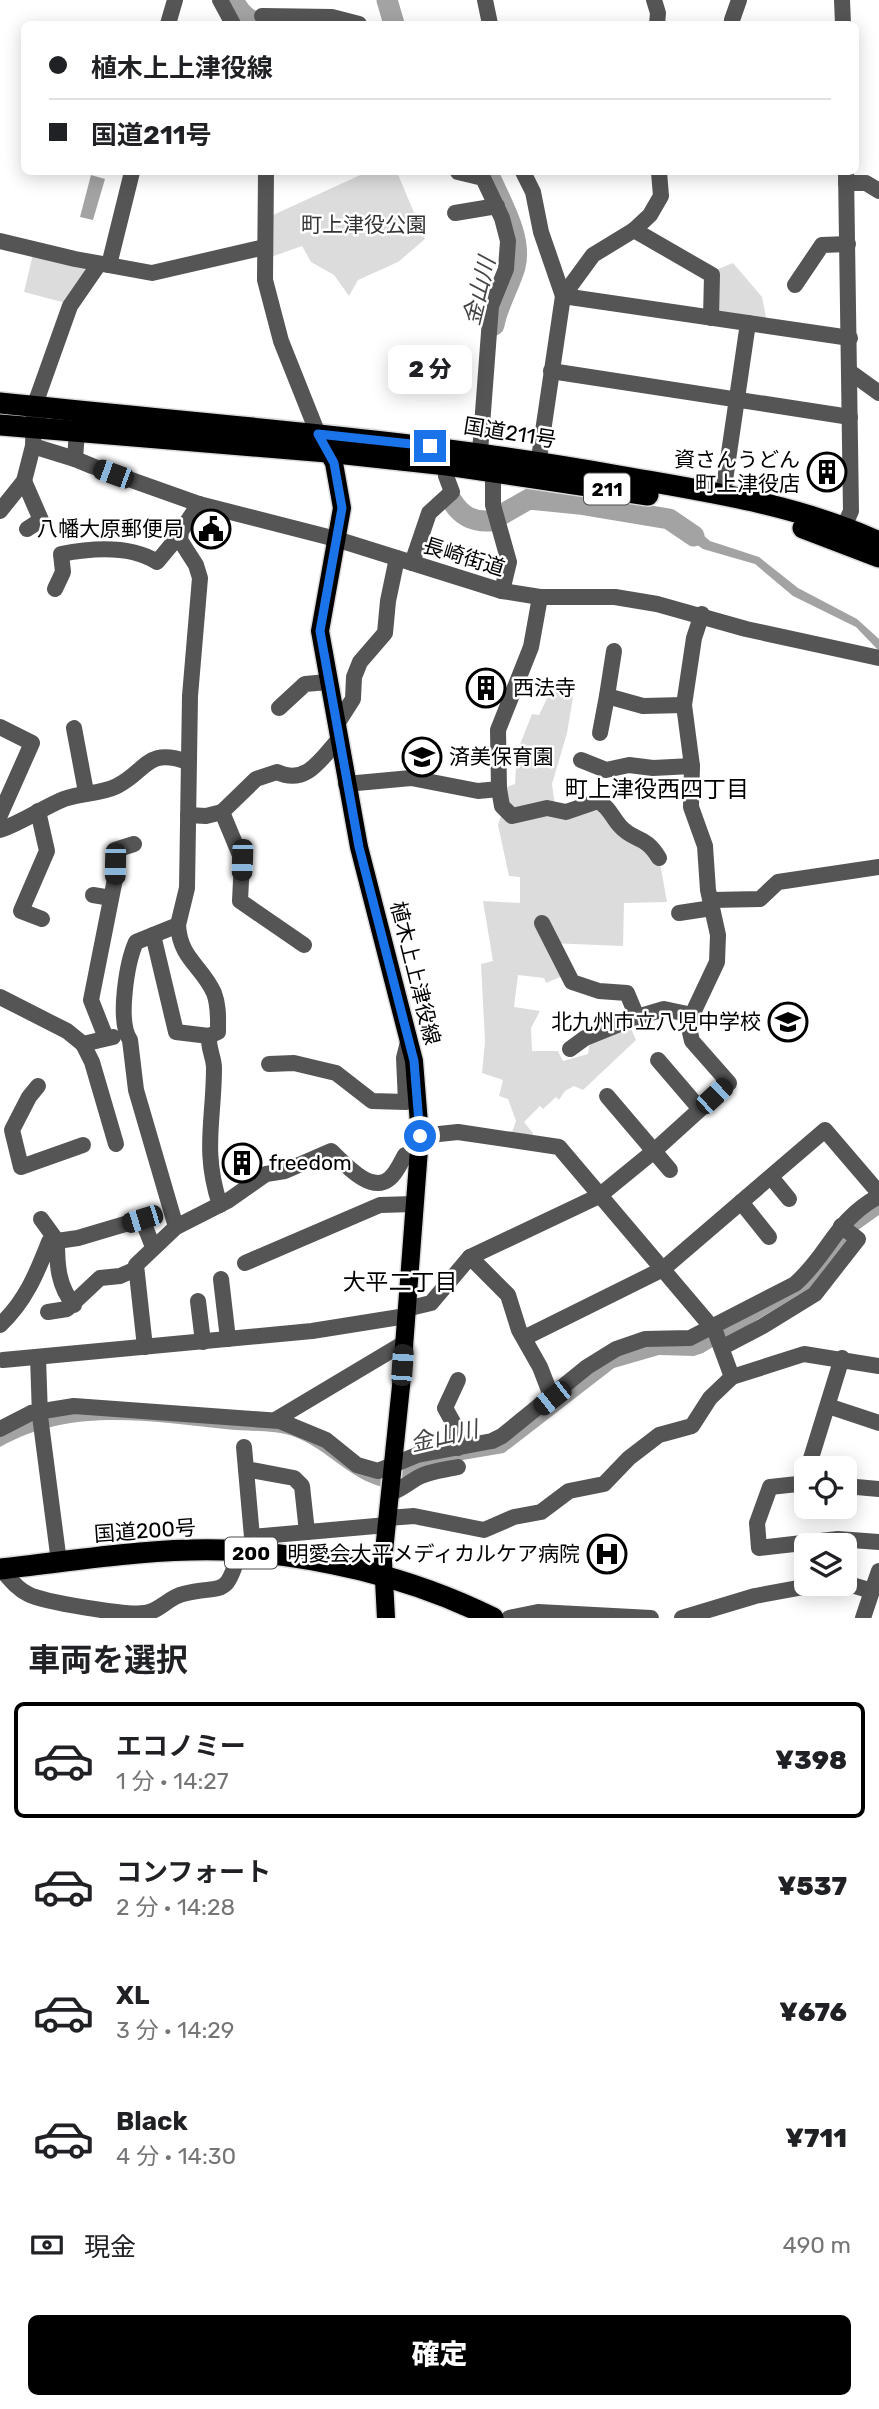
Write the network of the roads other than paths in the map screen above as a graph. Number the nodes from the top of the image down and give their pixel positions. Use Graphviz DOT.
graph roads {
  1 [pos="175,0"];
  2 [pos="220,0"];
  3 [pos="485,0"];
  4 [pos="654,0"];
  5 [pos="739,0"];
  6 [pos="842,0"];
  7 [pos="262,15"];
  8 [pos="732,20"];
  9 [pos="170,21"];
  10 [pos="231,21"];
  11 [pos="347,21"];
  12 [pos="489,21"];
  13 [pos="657,21"];
  14 [pos="843,21"];
  15 [pos="131,175"];
  16 [pos="265,175"];
  17 [pos="470,175"];
  18 [pos="524,175"];
  19 [pos="659,175"];
  20 [pos="846,177"];
  21 [pos="879,191"];
  22 [pos="497,206"];
  23 [pos="455,213"];
  24 [pos="634,230"];
  25 [pos="0,241"];
  26 [pos="848,244"];
  27 [pos="265,247"];
  28 [pos="104,264"];
  29 [pos="794,285"];
  30 [pos="563,296"];
  31 [pos="711,318"];
  32 [pos="748,323"];
  33 [pos="850,338"];
  34 [pos="551,371"];
  35 [pos="850,372"];
  36 [pos="879,393"];
  37 [pos="738,399"];
  38 [pos="0,404"];
  39 [pos="850,417"];
  40 [pos="0,425"];
  41 [pos="33,427"];
  42 [pos="77,430"];
  43 [pos="323,443"];
  44 [pos="480,452"];
  45 [pos="75,459"];
  46 [pos="447,465"];
  47 [pos="538,469"];
  48 [pos="493,471"];
  49 [pos="24,481"];
  50 [pos="723,494"];
  51 [pos="199,504"];
  52 [pos="0,511"];
  53 [pos="27,528"];
  54 [pos="841,533"];
  55 [pos="336,539"];
  56 [pos="180,540"];
  57 [pos="879,542"];
  58 [pos="879,557"];
  59 [pos="405,561"];
  60 [pos="55,589"];
  61 [pos="502,591"];
  62 [pos="540,597"];
  63 [pos="702,614"];
  64 [pos="614,651"];
  65 [pos="879,658"];
  66 [pos="328,682"];
  67 [pos="607,696"];
  68 [pos="684,705"];
  69 [pos="279,708"];
  70 [pos="0,727"];
  71 [pos="74,728"];
  72 [pos="338,732"];
  73 [pos="600,733"];
  74 [pos="581,760"];
  75 [pos="188,762"];
  76 [pos="691,766"];
  77 [pos="346,785"];
  78 [pos="499,789"];
  79 [pos="86,792"];
  80 [pos="38,811"];
  81 [pos="222,812"];
  82 [pos="0,815"];
  83 [pos="188,815"];
  84 [pos="0,830"];
  85 [pos="134,844"];
  86 [pos="659,858"];
  87 [pos="879,867"];
  88 [pos="93,895"];
  89 [pos="111,898"];
  90 [pos="712,904"];
  91 [pos="679,913"];
  92 [pos="41,919"];
  93 [pos="542,923"];
  94 [pos="178,925"];
  95 [pos="153,934"];
  96 [pos="304,945"];
  97 [pos="0,997"];
  98 [pos="692,1015"];
  99 [pos="637,1017"];
  100 [pos="125,1034"];
  101 [pos="209,1036"];
  102 [pos="106,1038"];
  103 [pos="409,1038"];
  104 [pos="83,1044"];
  105 [pos="570,1049"];
  106 [pos="658,1060"];
  107 [pos="269,1065"];
  108 [pos="38,1086"];
  109 [pos="607,1096"];
  110 [pos="700,1109"];
  111 [pos="6,1129"];
  112 [pos="116,1144"];
  113 [pos="419,1144"];
  114 [pos="83,1145"];
  115 [pos="654,1151"];
  116 [pos="670,1170"];
  117 [pos="771,1177"];
  118 [pos="879,1195"];
  119 [pos="599,1196"];
  120 [pos="789,1199"];
  121 [pos="741,1202"];
  122 [pos="414,1204"];
  123 [pos="220,1205"];
  124 [pos="41,1219"];
  125 [pos="176,1227"];
  126 [pos="847,1230"];
  127 [pos="769,1237"];
  128 [pos="57,1241"];
  129 [pos="153,1247"];
  130 [pos="470,1257"];
  131 [pos="245,1263"];
  132 [pos="136,1269"];
  133 [pos="663,1269"];
  134 [pos="221,1279"];
  135 [pos="198,1301"];
  136 [pos="74,1305"];
  137 [pos="48,1312"];
  138 [pos="406,1312"];
  139 [pos="0,1325"];
  140 [pos="524,1338"];
  141 [pos="718,1338"];
  142 [pos="228,1339"];
  143 [pos="203,1342"];
  144 [pos="404,1343"];
  145 [pos="145,1348"];
  146 [pos="38,1357"];
  147 [pos="842,1358"];
  148 [pos="3,1360"];
  149 [pos="879,1366"];
  150 [pos="732,1377"];
  151 [pos="458,1380"];
  152 [pos="552,1398"];
  153 [pos="828,1406"];
  154 [pos="41,1419"];
  155 [pos="275,1420"];
  156 [pos="879,1423"];
  157 [pos="0,1429"];
  158 [pos="244,1447"];
  159 [pos="458,1448"];
  160 [pos="813,1456"];
  161 [pos="458,1467"];
  162 [pos="246,1469"];
  163 [pos="392,1480"];
  164 [pos="794,1480"];
  165 [pos="857,1487"];
  166 [pos="879,1489"];
  167 [pos="388,1521"];
  168 [pos="307,1532"];
  169 [pos="879,1542"];
  170 [pos="248,1547"];
  171 [pos="59,1562"];
  172 [pos="0,1569"];
  173 [pos="879,1571"];
  174 [pos="384,1576"];
  175 [pos="857,1587"];
  176 [pos="794,1589"];
  177 [pos="872,1591"];
  178 [pos="126,1615"];
  179 [pos="386,1618"];
  180 [pos="493,1618"];
  181 [pos="509,1618"];
  182 [pos="650,1618"];
  183 [pos="682,1618"];
  184 [pos="863,1618"];
  1 -- 9 [label="street"];
  2 -- 10 [label="street"];
  3 -- 12 [label="street"];
  4 -- 13 [label="street"];
  5 -- 8 [label="street"];
  6 -- 14 [label="street"];
  7 -- 11 [label="street"];
  15 -- 28 [label="street"];
  16 -- 27 [label="street"];
  17 -- 22 [label="street"];
  18 -- 30 [label="street"];
  19 -- 24 [label="street"];
  20 -- 21 [label="street"];
  20 -- 26 [label="street"];
  22 -- 23 [label="street"];
  22 -- 44 [label="street"];
  24 -- 30 [label="street"];
  24 -- 31 [label="street"];
  25 -- 28 [label="street"];
  26 -- 29 [label="street"];
  26 -- 33 [label="street"];
  27 -- 28 [label="street"];
  27 -- 43 [label="street"];
  28 -- 41 [label="street"];
  30 -- 31 [label="street"];
  30 -- 34 [label="street"];
  31 -- 32 [label="street"];
  32 -- 33 [label="street"];
  32 -- 37 [label="street"];
  33 -- 35 [label="street"];
  34 -- 37 [label="street"];
  34 -- 47 [label="street"];
  35 -- 36 [label="street"];
  35 -- 39 [label="street"];
  37 -- 39 [label="street"];
  37 -- 50 [label="street"];
  38 -- 41 [label="highway, 国道211号 / 211"];
  39 -- 54 [label="street"];
  40 -- 41 [label="highway, 国道211号 / 211"];
  41 -- 42 [label="highway, 国道211号 / 211"];
  41 -- 43 [label="highway, 国道211号 / 211"];
  41 -- 45 [label="street, 長崎街道"];
  41 -- 49 [label="street"];
  42 -- 43 [label="highway, 国道211号 / 211"];
  42 -- 45 [label="street"];
  43 -- 44 [label="highway, 国道211号 / 211"];
  43 -- 46 [label="highway, 国道211号 / 211"];
  43 -- 55 [label="main road, 植木上上津役線"];
  44 -- 47 [label="highway, 国道211号 / 211"];
  45 -- 51 [label="street, 長崎街道"];
  46 -- 48 [label="highway, 国道211号 / 211"];
  46 -- 59 [label="street"];
  47 -- 48 [label="highway, 国道211号 / 211"];
  47 -- 50 [label="highway, 国道211号 / 211"];
  47 -- 54 [label="highway, 国道211号 / 211"];
  48 -- 61 [label="street"];
  49 -- 52 [label="street"];
  49 -- 53 [label="street"];
  50 -- 54 [label="highway, 国道211号 / 211"];
  51 -- 55 [label="street, 長崎街道"];
  51 -- 56 [label="street"];
  54 -- 57 [label="highway, 国道211号 / 211"];
  54 -- 58 [label="highway, 国道211号 / 211"];
  55 -- 59 [label="street, 長崎街道"];
  55 -- 66 [label="main road, 植木上上津役線"];
  56 -- 60 [label="street"];
  56 -- 75 [label="street"];
  59 -- 61 [label="street, 長崎街道"];
  59 -- 72 [label="street"];
  61 -- 62 [label="street, 長崎街道"];
  62 -- 63 [label="street, 長崎街道"];
  62 -- 78 [label="street"];
  63 -- 65 [label="street, 長崎街道"];
  63 -- 68 [label="street"];
  64 -- 67 [label="street"];
  66 -- 69 [label="street"];
  66 -- 72 [label="main road, 植木上上津役線"];
  67 -- 68 [label="street"];
  67 -- 73 [label="street"];
  68 -- 76 [label="street"];
  70 -- 82 [label="street"];
  71 -- 79 [label="street"];
  72 -- 77 [label="main road, 植木上上津役線"];
  72 -- 81 [label="street"];
  74 -- 76 [label="street"];
  75 -- 79 [label="street"];
  75 -- 83 [label="street"];
  76 -- 90 [label="street"];
  77 -- 78 [label="street"];
  77 -- 103 [label="main road, 植木上上津役線"];
  78 -- 86 [label="street"];
  79 -- 80 [label="street"];
  80 -- 84 [label="street"];
  80 -- 92 [label="street"];
  81 -- 83 [label="street"];
  81 -- 96 [label="street"];
  83 -- 94 [label="street"];
  85 -- 89 [label="street"];
  87 -- 90 [label="street"];
  88 -- 89 [label="street"];
  89 -- 102 [label="street"];
  90 -- 91 [label="street"];
  90 -- 98 [label="street"];
  93 -- 99 [label="street"];
  94 -- 95 [label="street"];
  94 -- 101 [label="street"];
  95 -- 100 [label="street"];
  95 -- 101 [label="street"];
  97 -- 104 [label="street"];
  98 -- 99 [label="street"];
  98 -- 110 [label="street"];
  99 -- 105 [label="street"];
  100 -- 102 [label="street"];
  100 -- 125 [label="street"];
  101 -- 123 [label="street"];
  102 -- 104 [label="street"];
  103 -- 107 [label="street"];
  103 -- 113 [label="main road, 植木上上津役線"];
  104 -- 112 [label="street"];
  106 -- 110 [label="street"];
  108 -- 111 [label="street"];
  109 -- 115 [label="street"];
  110 -- 115 [label="street"];
  111 -- 114 [label="street"];
  113 -- 119 [label="street"];
  113 -- 122 [label="main road, 植木上上津役線"];
  113 -- 123 [label="street"];
  115 -- 116 [label="street"];
  115 -- 119 [label="street"];
  117 -- 118 [label="street"];
  117 -- 120 [label="street"];
  117 -- 121 [label="street"];
  118 -- 126 [label="street"];
  119 -- 130 [label="street"];
  119 -- 133 [label="street"];
  121 -- 127 [label="street"];
  121 -- 133 [label="street"];
  122 -- 131 [label="street"];
  122 -- 138 [label="main road, 植木上上津役線"];
  123 -- 125 [label="street"];
  124 -- 128 [label="street"];
  125 -- 129 [label="street"];
  126 -- 141 [label="street"];
  126 -- 141 [label="street"];
  128 -- 129 [label="street"];
  128 -- 136 [label="street"];
  128 -- 139 [label="street"];
  129 -- 132 [label="street"];
  130 -- 138 [label="street"];
  130 -- 140 [label="street"];
  132 -- 136 [label="street"];
  132 -- 145 [label="street"];
  133 -- 140 [label="street"];
  133 -- 141 [label="street"];
  134 -- 142 [label="street"];
  135 -- 143 [label="street"];
  136 -- 137 [label="street"];
  138 -- 142 [label="street"];
  138 -- 144 [label="main road, 植木上上津役線"];
  140 -- 152 [label="street"];
  141 -- 150 [label="street"];
  141 -- 152 [label="street"];
  142 -- 143 [label="street"];
  143 -- 145 [label="street"];
  144 -- 155 [label="street"];
  144 -- 163 [label="main road, 植木上上津役線"];
  145 -- 146 [label="street"];
  146 -- 148 [label="street"];
  146 -- 154 [label="street"];
  147 -- 149 [label="street"];
  147 -- 150 [label="street"];
  147 -- 153 [label="street"];
  150 -- 167 [label="street"];
  151 -- 159 [label="street"];
  152 -- 159 [label="street"];
  153 -- 156 [label="street"];
  153 -- 160 [label="street"];
  154 -- 155 [label="street"];
  154 -- 157 [label="street"];
  154 -- 171 [label="street"];
  155 -- 163 [label="street"];
  158 -- 162 [label="street"];
  159 -- 163 [label="street"];
  161 -- 163 [label="street"];
  162 -- 168 [label="street"];
  162 -- 170 [label="street"];
  163 -- 167 [label="main road, 植木上上津役線"];
  164 -- 169 [label="street"];
  165 -- 166 [label="street"];
  167 -- 168 [label="street"];
  167 -- 174 [label="main road, 植木上上津役線"];
  168 -- 170 [label="street"];
  170 -- 171 [label="highway, 国道200号 / 200"];
  170 -- 174 [label="highway, 国道200号 / 200"];
  170 -- 178 [label="street"];
  171 -- 172 [label="highway, 国道200号 / 200"];
  172 -- 178 [label="street"];
  173 -- 177 [label="street"];
  174 -- 179 [label="main road, 植木上上津役線"];
  174 -- 180 [label="highway, 国道200号 / 200"];
  175 -- 177 [label="street"];
  176 -- 183 [label="street"];
  177 -- 184 [label="street"];
  181 -- 182 [label="street"];
}
